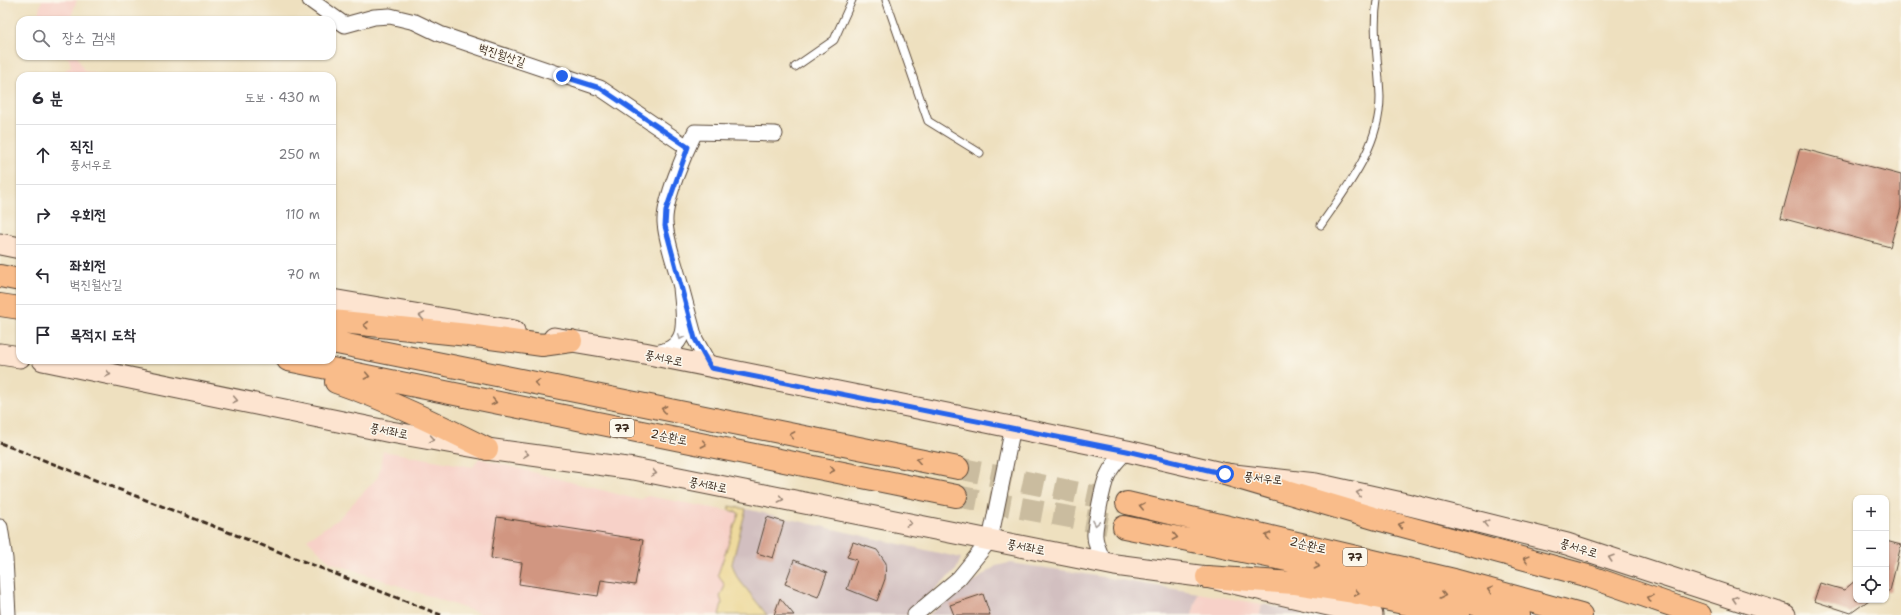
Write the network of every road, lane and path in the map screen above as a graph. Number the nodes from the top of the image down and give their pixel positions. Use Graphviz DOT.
graph roads {
  1 [pos="310,0"];
  2 [pos="852,0"];
  3 [pos="886,0"];
  4 [pos="1376,3"];
  5 [pos="332,16"];
  6 [pos="336,19"];
  7 [pos="795,67"];
  8 [pos="775,134"];
  9 [pos="688,147"];
  10 [pos="980,153"];
  11 [pos="1322,225"];
  12 [pos="0,244"];
  13 [pos="16,247"];
  14 [pos="0,276"];
  15 [pos="16,279"];
  16 [pos="681,287"];
  17 [pos="336,301"];
  18 [pos="0,305"];
  19 [pos="16,307"];
  20 [pos="336,321"];
  21 [pos="571,341"];
  22 [pos="336,343"];
  23 [pos="644,353"];
  24 [pos="0,354"];
  25 [pos="16,356"];
  26 [pos="61,364"];
  27 [pos="284,364"];
  28 [pos="308,364"];
  29 [pos="711,368"];
  30 [pos="1013,428"];
  31 [pos="487,449"];
  32 [pos="1127,451"];
  33 [pos="958,468"];
  34 [pos="1225,474"];
  35 [pos="956,496"];
  36 [pos="1127,503"];
  37 [pos="0,527"];
  38 [pos="1124,527"];
  39 [pos="990,540"];
  40 [pos="1104,562"];
  41 [pos="1207,577"];
  42 [pos="8,615"];
  43 [pos="915,615"];
  44 [pos="1372,615"];
  45 [pos="1458,615"];
  46 [pos="1519,615"];
  47 [pos="1581,615"];
  48 [pos="1700,615"];
  49 [pos="1785,615"];
  1 -- 5 [label="street, 벽진월산길"];
  2 -- 7 [label="lane"];
  3 -- 10 [label="lane"];
  4 -- 11 [label="lane"];
  6 -- 9 [label="street, 벽진월산길"];
  8 -- 9 [label="street"];
  9 -- 16 [label="street"];
  12 -- 13 [label="street"];
  14 -- 15 [label="highway"];
  16 -- 23 [label="street, one-way"];
  16 -- 29 [label="street"];
  21 -- 17 [label="street, 풍서우로, one-way"];
  18 -- 19 [label="highway"];
  21 -- 20 [label="highway, one-way"];
  21 -- 23 [label="street, 풍서우로"];
  33 -- 22 [label="highway, 77, one-way"];
  23 -- 29 [label="street, 풍서우로"];
  24 -- 25 [label="street"];
  26 -- 31 [label="street, 풍서좌로, one-way"];
  27 -- 31 [label="highway"];
  28 -- 35 [label="highway, 2순환로 / 77, one-way"];
  29 -- 30 [label="street, 풍서우로"];
  30 -- 32 [label="street, 풍서우로"];
  30 -- 39 [label="street"];
  31 -- 39 [label="street, 풍서좌로, one-way"];
  32 -- 34 [label="street, 풍서우로"];
  32 -- 40 [label="street, one-way"];
  48 -- 34 [label="highway, one-way"];
  49 -- 34 [label="street, 풍서우로, one-way"];
  47 -- 36 [label="highway, 2순환로 / 77, one-way"];
  37 -- 42 [label="street"];
  38 -- 46 [label="highway, 2순환로 / 77, one-way"];
  39 -- 40 [label="street, 풍서좌로"];
  39 -- 43 [label="street"];
  40 -- 41 [label="street, 풍서좌로"];
  41 -- 44 [label="street, 풍서좌로"];
  41 -- 45 [label="highway, one-way"];
}
